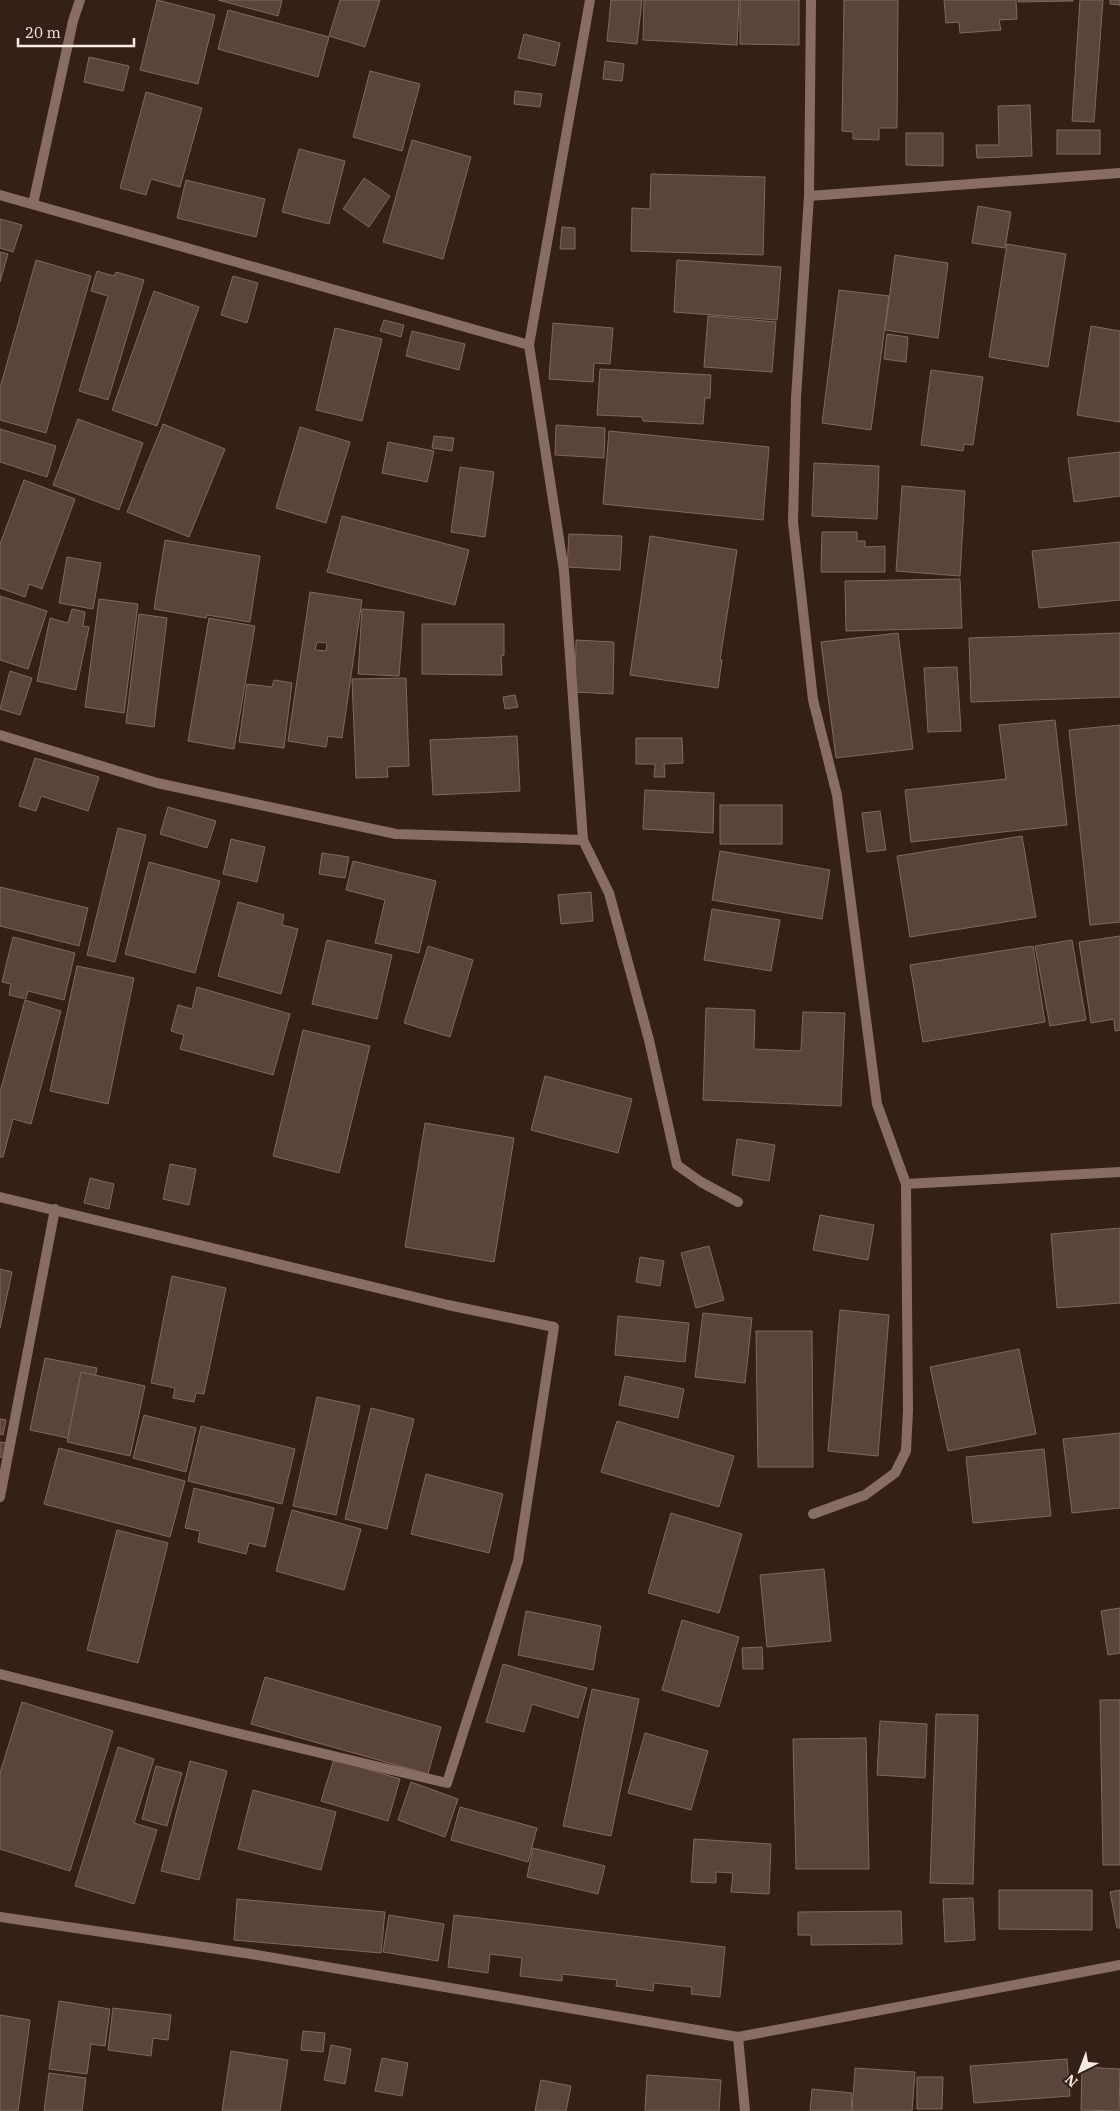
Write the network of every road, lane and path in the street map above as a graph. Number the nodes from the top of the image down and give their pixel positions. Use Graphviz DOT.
graph roads {
  1 [pos="80,0"];
  2 [pos="590,0"];
  3 [pos="811,0"];
  4 [pos="1120,173"];
  5 [pos="0,195"];
  6 [pos="809,196"];
  7 [pos="33,204"];
  8 [pos="529,344"];
  9 [pos="0,735"];
  10 [pos="583,840"];
  11 [pos="1120,1172"];
  12 [pos="906,1184"];
  13 [pos="0,1197"];
  14 [pos="738,1202"];
  15 [pos="55,1209"];
  16 [pos="0,1497"];
  17 [pos="813,1514"];
  18 [pos="0,1674"];
  19 [pos="0,1917"];
  20 [pos="1120,1965"];
  21 [pos="738,2037"];
  22 [pos="745,2111"];
  1 -- 7 [label="street"];
  2 -- 8 [label="street"];
  3 -- 6 [label="street"];
  4 -- 6 [label="street"];
  5 -- 7 [label="street"];
  6 -- 12 [label="street"];
  7 -- 8 [label="street"];
  8 -- 10 [label="street"];
  9 -- 10 [label="street"];
  10 -- 14 [label="street"];
  11 -- 12 [label="street"];
  12 -- 17 [label="street"];
  13 -- 15 [label="street"];
  15 -- 16 [label="street"];
  15 -- 18 [label="street"];
  19 -- 21 [label="street"];
  20 -- 21 [label="street"];
  21 -- 22 [label="street"];
}
